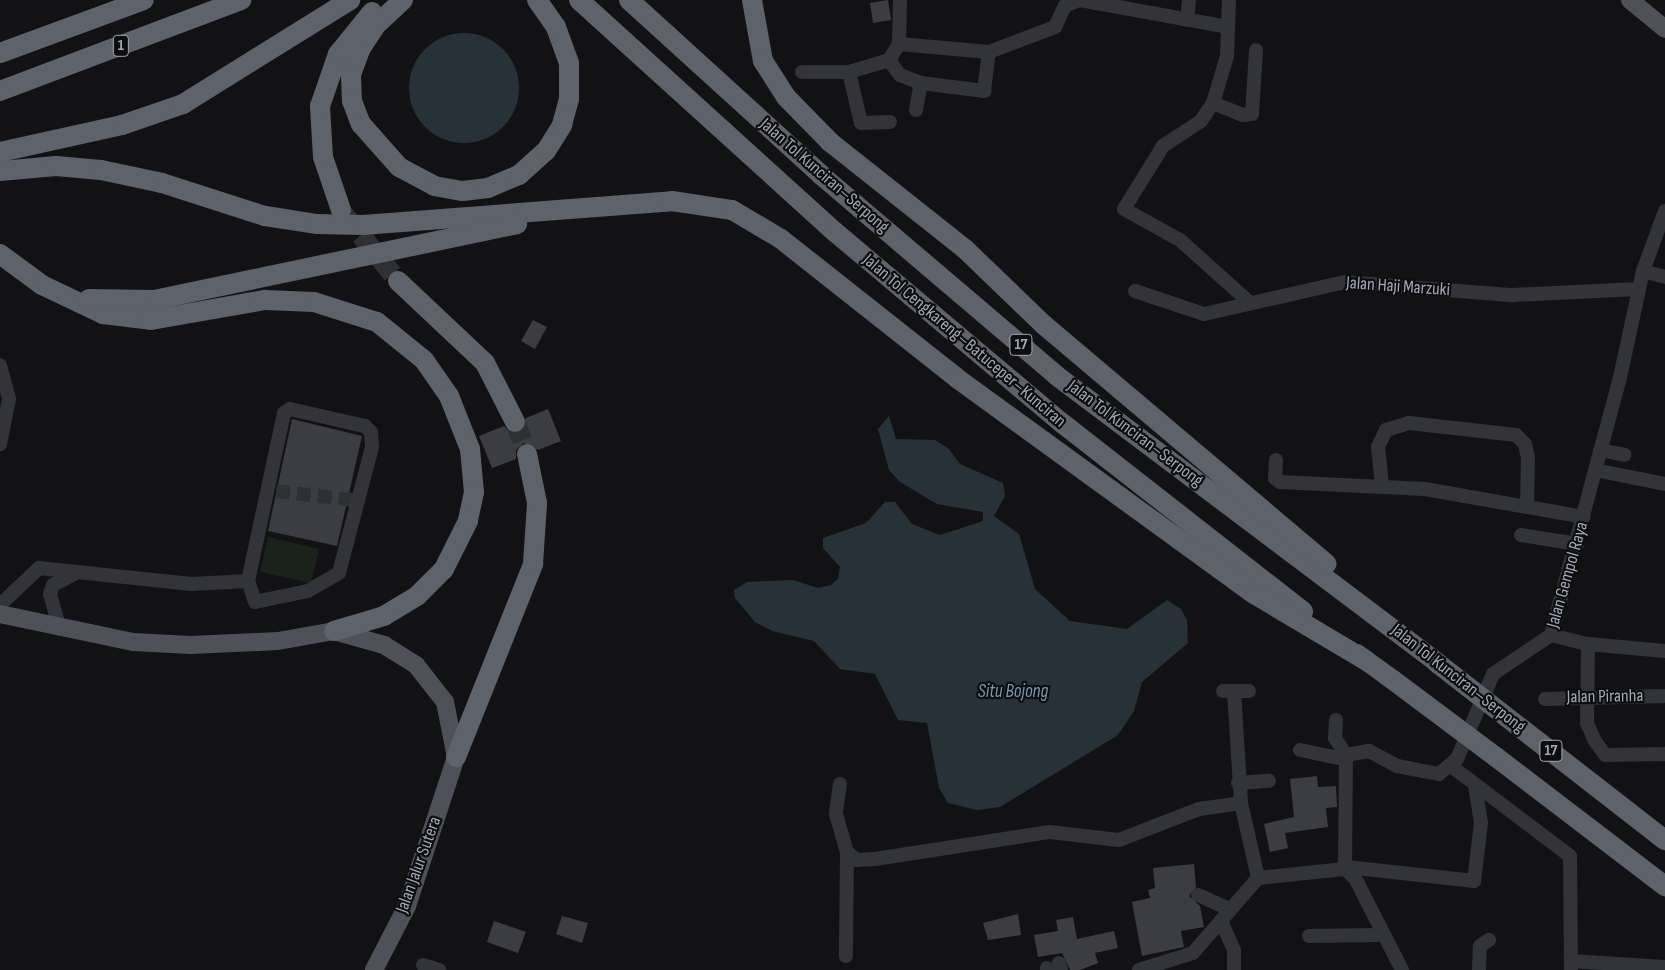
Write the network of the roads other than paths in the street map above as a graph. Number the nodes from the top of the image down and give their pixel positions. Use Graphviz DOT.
graph roads {
  1 [pos="144,0"];
  2 [pos="241,0"];
  3 [pos="350,0"];
  4 [pos="388,0"];
  5 [pos="403,0"];
  6 [pos="537,0"];
  7 [pos="579,0"];
  8 [pos="629,0"];
  9 [pos="752,0"];
  10 [pos="900,0"];
  11 [pos="1079,0"];
  12 [pos="1189,0"];
  13 [pos="1229,0"];
  14 [pos="1630,0"];
  15 [pos="1187,20"];
  16 [pos="1228,27"];
  17 [pos="1665,29"];
  18 [pos="899,44"];
  19 [pos="1256,50"];
  20 [pos="989,52"];
  21 [pos="0,53"];
  22 [pos="889,60"];
  23 [pos="802,72"];
  24 [pos="850,72"];
  25 [pos="921,83"];
  26 [pos="0,91"];
  27 [pos="1213,103"];
  28 [pos="916,110"];
  29 [pos="890,122"];
  30 [pos="0,152"];
  31 [pos="0,171"];
  32 [pos="610,205"];
  33 [pos="341,210"];
  34 [pos="1665,211"];
  35 [pos="0,254"];
  36 [pos="1643,271"];
  37 [pos="1665,277"];
  38 [pos="398,281"];
  39 [pos="1639,289"];
  40 [pos="1135,291"];
  41 [pos="58,293"];
  42 [pos="1249,302"];
  43 [pos="0,365"];
  44 [pos="516,422"];
  45 [pos="0,440"];
  46 [pos="1600,450"];
  47 [pos="527,454"];
  48 [pos="1625,455"];
  49 [pos="1276,460"];
  50 [pos="1595,470"];
  51 [pos="1665,484"];
  52 [pos="1382,485"];
  53 [pos="1527,506"];
  54 [pos="1584,517"];
  55 [pos="1522,535"];
  56 [pos="1577,544"];
  57 [pos="74,574"];
  58 [pos="248,582"];
  59 [pos="0,606"];
  60 [pos="0,614"];
  61 [pos="60,629"];
  62 [pos="334,631"];
  63 [pos="1551,635"];
  64 [pos="1588,644"];
  65 [pos="1665,651"];
  66 [pos="1367,661"];
  67 [pos="1436,661"];
  68 [pos="1249,691"];
  69 [pos="1587,696"];
  70 [pos="1665,696"];
  71 [pos="1545,699"];
  72 [pos="1336,720"];
  73 [pos="1300,750"];
  74 [pos="1665,754"];
  75 [pos="456,757"];
  76 [pos="1345,757"];
  77 [pos="1450,766"];
  78 [pos="1269,781"];
  79 [pos="1238,783"];
  80 [pos="840,784"];
  81 [pos="1474,784"];
  82 [pos="1241,803"];
  83 [pos="1665,840"];
  84 [pos="847,852"];
  85 [pos="1346,868"];
  86 [pos="1258,878"];
  87 [pos="1665,886"];
  88 [pos="1198,895"];
  89 [pos="1229,910"];
  90 [pos="1220,921"];
  91 [pos="1382,935"];
  92 [pos="1310,936"];
  93 [pos="1489,940"];
  94 [pos="846,956"];
  95 [pos="423,965"];
  96 [pos="1571,966"];
  97 [pos="1665,967"];
  98 [pos="374,970"];
  99 [pos="439,970"];
  100 [pos="1139,970"];
  101 [pos="1234,970"];
  102 [pos="1402,970"];
  103 [pos="1479,970"];
  1 -- 21 [label="highway, 1"];
  2 -- 26 [label="highway, 1"];
  3 -- 30 [label="highway"];
  4 -- 33 [label="highway"];
  5 -- 6 [label="highway"];
  7 -- 66 [label="highway, Jalan Tol Cengkareng–Batuceper–Kunciran / 17"];
  8 -- 67 [label="highway, Jalan Tol Kunciran–Serpong / 17"];
  9 -- 67 [label="highway"];
  10 -- 18 [label="street"];
  11 -- 15 [label="street"];
  11 -- 20 [label="street"];
  12 -- 15 [label="street"];
  13 -- 16 [label="street"];
  14 -- 17 [label="main road"];
  15 -- 16 [label="street"];
  16 -- 27 [label="street"];
  18 -- 20 [label="street"];
  18 -- 22 [label="street"];
  19 -- 27 [label="street"];
  20 -- 25 [label="street"];
  22 -- 24 [label="street"];
  22 -- 25 [label="street"];
  23 -- 24 [label="street"];
  24 -- 29 [label="street"];
  25 -- 28 [label="street"];
  27 -- 42 [label="street"];
  31 -- 32 [label="highway"];
  32 -- 41 [label="highway"];
  32 -- 66 [label="highway"];
  34 -- 36 [label="street, Jalan Gempol Raya"];
  35 -- 41 [label="highway"];
  36 -- 37 [label="street"];
  36 -- 39 [label="street, Jalan Gempol Raya"];
  38 -- 44 [label="highway"];
  39 -- 42 [label="street, Jalan Haji Marzuki"];
  39 -- 46 [label="street, Jalan Gempol Raya"];
  40 -- 42 [label="street, Jalan Haji Marzuki"];
  41 -- 62 [label="highway"];
  43 -- 45 [label="street"];
  46 -- 48 [label="street"];
  46 -- 50 [label="street, Jalan Gempol Raya"];
  47 -- 75 [label="highway"];
  49 -- 52 [label="street"];
  50 -- 51 [label="street"];
  50 -- 54 [label="street, Jalan Gempol Raya"];
  52 -- 53 [label="street"];
  52 -- 53 [label="street"];
  53 -- 54 [label="street"];
  54 -- 56 [label="street, Jalan Gempol Raya"];
  55 -- 56 [label="street"];
  56 -- 63 [label="street, Jalan Gempol Raya"];
  57 -- 58 [label="street"];
  57 -- 59 [label="street"];
  57 -- 61 [label="street"];
  58 -- 58 [label="street"];
  60 -- 61 [label="main road"];
  61 -- 62 [label="main road"];
  62 -- 75 [label="main road"];
  63 -- 64 [label="street"];
  63 -- 77 [label="street, Jalan Gempol Raya"];
  64 -- 65 [label="street"];
  64 -- 69 [label="street"];
  66 -- 87 [label="highway, 17, bridge"];
  67 -- 83 [label="highway, Jalan Tol Kunciran–Serpong / 17, bridge"];
  68 -- 79 [label="street"];
  69 -- 70 [label="street, Jalan Piranha"];
  69 -- 71 [label="street, Jalan Piranha"];
  69 -- 74 [label="street"];
  72 -- 76 [label="street"];
  73 -- 76 [label="street"];
  75 -- 98 [label="main road, Jalan Jalur Sutera"];
  76 -- 77 [label="street"];
  76 -- 85 [label="street"];
  77 -- 81 [label="street"];
  78 -- 79 [label="street"];
  79 -- 82 [label="street"];
  80 -- 84 [label="street"];
  81 -- 85 [label="street"];
  81 -- 96 [label="street"];
  82 -- 84 [label="street"];
  82 -- 86 [label="street"];
  84 -- 94 [label="street"];
  85 -- 86 [label="street"];
  85 -- 91 [label="street"];
  86 -- 89 [label="street"];
  88 -- 89 [label="street"];
  89 -- 90 [label="street"];
  90 -- 100 [label="street"];
  90 -- 101 [label="street"];
  91 -- 92 [label="street"];
  91 -- 102 [label="street"];
  93 -- 103 [label="street"];
  95 -- 99 [label="street"];
  96 -- 97 [label="street"];
}
